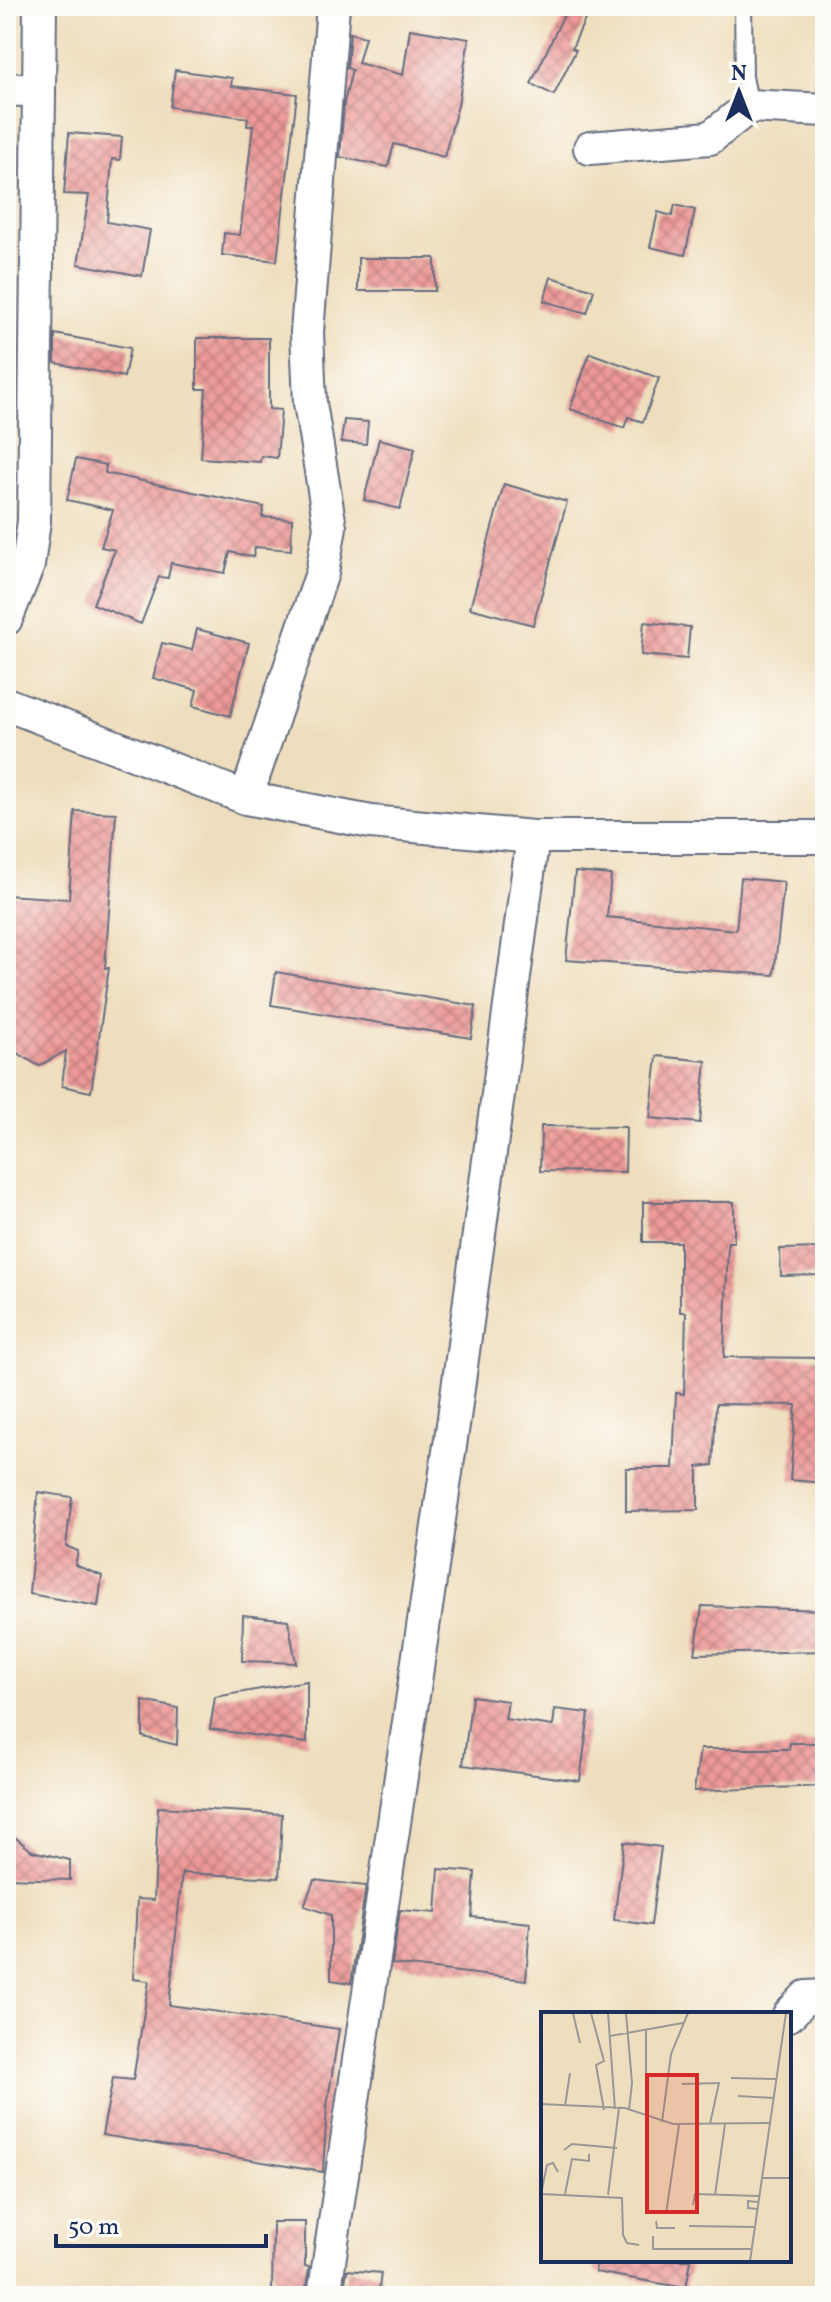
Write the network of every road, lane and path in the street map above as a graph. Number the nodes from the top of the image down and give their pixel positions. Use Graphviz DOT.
graph roads {
  1 [pos="40,6"];
  2 [pos="333,6"];
  3 [pos="743,6"];
  4 [pos="39,89"];
  5 [pos="6,90"];
  6 [pos="750,106"];
  7 [pos="825,110"];
  8 [pos="590,148"];
  9 [pos="6,619"];
  10 [pos="6,704"];
  11 [pos="246,798"];
  12 [pos="533,837"];
  13 [pos="825,837"];
  14 [pos="825,1996"];
  15 [pos="791,2013"];
  16 [pos="324,2296"];
  1 -- 4 [label="street"];
  2 -- 11 [label="street"];
  3 -- 6 [label="lane"];
  4 -- 5 [label="street"];
  4 -- 9 [label="street"];
  6 -- 7 [label="street"];
  6 -- 8 [label="street"];
  10 -- 11 [label="street"];
  11 -- 12 [label="street"];
  12 -- 13 [label="street"];
  12 -- 16 [label="street"];
  14 -- 15 [label="street"];
}
